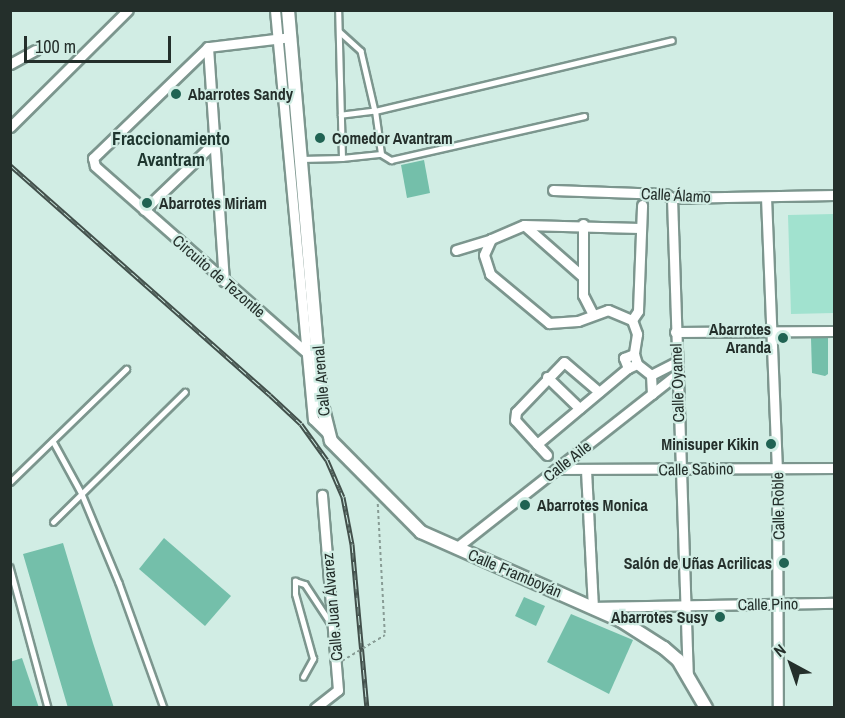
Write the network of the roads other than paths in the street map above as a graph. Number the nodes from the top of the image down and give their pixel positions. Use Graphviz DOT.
graph roads {
  1 [pos="128,10"];
  2 [pos="275,10"];
  3 [pos="288,10"];
  4 [pos="338,10"];
  5 [pos="340,32"];
  6 [pos="291,37"];
  7 [pos="277,39"];
  8 [pos="672,40"];
  9 [pos="208,47"];
  10 [pos="35,50"];
  11 [pos="10,64"];
  12 [pos="375,111"];
  13 [pos="341,115"];
  14 [pos="584,116"];
  15 [pos="10,127"];
  16 [pos="216,141"];
  17 [pos="381,154"];
  18 [pos="342,158"];
  19 [pos="301,159"];
  20 [pos="553,190"];
  21 [pos="834,195"];
  22 [pos="766,197"];
  23 [pos="672,198"];
  24 [pos="642,205"];
  25 [pos="144,210"];
  26 [pos="583,224"];
  27 [pos="524,225"];
  28 [pos="640,228"];
  29 [pos="491,239"];
  30 [pos="456,250"];
  31 [pos="582,276"];
  32 [pos="224,281"];
  33 [pos="591,313"];
  34 [pos="632,320"];
  35 [pos="834,331"];
  36 [pos="675,332"];
  37 [pos="772,334"];
  38 [pos="306,352"];
  39 [pos="635,359"];
  40 [pos="676,362"];
  41 [pos="126,369"];
  42 [pos="677,374"];
  43 [pos="651,375"];
  44 [pos="547,377"];
  45 [pos="185,392"];
  46 [pos="599,392"];
  47 [pos="652,394"];
  48 [pos="579,408"];
  49 [pos="327,433"];
  50 [pos="53,441"];
  51 [pos="537,444"];
  52 [pos="547,455"];
  53 [pos="777,468"];
  54 [pos="834,468"];
  55 [pos="557,469"];
  56 [pos="586,470"];
  57 [pos="680,470"];
  58 [pos="10,482"];
  59 [pos="82,494"];
  60 [pos="322,495"];
  61 [pos="53,522"];
  62 [pos="456,548"];
  63 [pos="10,567"];
  64 [pos="834,603"];
  65 [pos="779,604"];
  66 [pos="687,606"];
  67 [pos="593,607"];
  68 [pos="332,626"];
  69 [pos="688,676"];
  70 [pos="303,677"];
  71 [pos="48,708"];
  72 [pos="164,708"];
  73 [pos="315,708"];
  74 [pos="706,708"];
  75 [pos="778,708"];
  1 -- 15 [label="street"];
  2 -- 7 [label="street, Calle Arenal"];
  3 -- 6 [label="street, Calle Arenal"];
  4 -- 5 [label="lane"];
  5 -- 12 [label="lane"];
  5 -- 13 [label="lane"];
  6 -- 7 [label="street"];
  6 -- 19 [label="street, Calle Arenal"];
  7 -- 9 [label="street"];
  7 -- 38 [label="street, Calle Arenal"];
  8 -- 12 [label="lane"];
  9 -- 16 [label="street"];
  9 -- 25 [label="street, Circuito de Tezontle"];
  10 -- 11 [label="street"];
  12 -- 13 [label="lane"];
  12 -- 17 [label="lane"];
  13 -- 18 [label="lane"];
  14 -- 17 [label="lane"];
  16 -- 25 [label="street"];
  16 -- 32 [label="street"];
  17 -- 18 [label="lane"];
  18 -- 19 [label="lane"];
  19 -- 49 [label="street, Calle Arenal"];
  20 -- 23 [label="street, Calle Álamo"];
  21 -- 22 [label="street, Calle Álamo"];
  22 -- 23 [label="street, Calle Álamo"];
  22 -- 37 [label="street, Calle Roble"];
  23 -- 36 [label="street, Calle Oyamel"];
  24 -- 28 [label="street"];
  25 -- 32 [label="street, Circuito de Tezontle"];
  26 -- 27 [label="street"];
  26 -- 28 [label="street"];
  26 -- 31 [label="street"];
  27 -- 29 [label="street"];
  27 -- 31 [label="street"];
  28 -- 34 [label="street"];
  29 -- 30 [label="street"];
  29 -- 33 [label="street"];
  31 -- 33 [label="street"];
  32 -- 38 [label="street, Circuito de Tezontle"];
  33 -- 34 [label="street"];
  34 -- 39 [label="street"];
  35 -- 37 [label="street"];
  36 -- 37 [label="street"];
  36 -- 40 [label="street, Calle Oyamel"];
  37 -- 53 [label="street, Calle Roble"];
  38 -- 49 [label="street, Calle Arenal"];
  39 -- 43 [label="street"];
  39 -- 46 [label="street"];
  40 -- 42 [label="street, Calle Oyamel"];
  40 -- 43 [label="street"];
  41 -- 50 [label="lane"];
  42 -- 47 [label="street, Calle Aile"];
  42 -- 57 [label="street, Calle Oyamel"];
  43 -- 47 [label="street"];
  44 -- 46 [label="street"];
  44 -- 48 [label="street"];
  44 -- 51 [label="street"];
  45 -- 59 [label="lane"];
  46 -- 48 [label="street"];
  47 -- 55 [label="street, Calle Aile"];
  48 -- 51 [label="street"];
  49 -- 62 [label="street, Calle Framboyán"];
  50 -- 58 [label="lane"];
  50 -- 59 [label="lane"];
  51 -- 52 [label="street"];
  53 -- 54 [label="street, Calle Sabino"];
  53 -- 57 [label="street, Calle Sabino"];
  53 -- 65 [label="street, Calle Roble"];
  55 -- 56 [label="street, Calle Sabino"];
  55 -- 62 [label="street, Calle Aile"];
  56 -- 57 [label="street, Calle Sabino"];
  56 -- 67 [label="street"];
  57 -- 66 [label="street, Calle Oyamel"];
  59 -- 61 [label="lane"];
  59 -- 72 [label="lane"];
  60 -- 68 [label="street, Calle Juan Álvarez"];
  62 -- 67 [label="street, Calle Framboyán"];
  63 -- 71 [label="lane"];
  64 -- 65 [label="street, Calle Pino"];
  65 -- 66 [label="street, Calle Pino"];
  65 -- 75 [label="street, Calle Roble"];
  66 -- 67 [label="street, Calle Pino"];
  66 -- 69 [label="street, Calle Oyamel"];
  67 -- 69 [label="street, Calle Framboyán"];
  68 -- 70 [label="lane"];
  68 -- 73 [label="street, Calle Juan Álvarez"];
  69 -- 74 [label="street, Calle Framboyán"];
}
